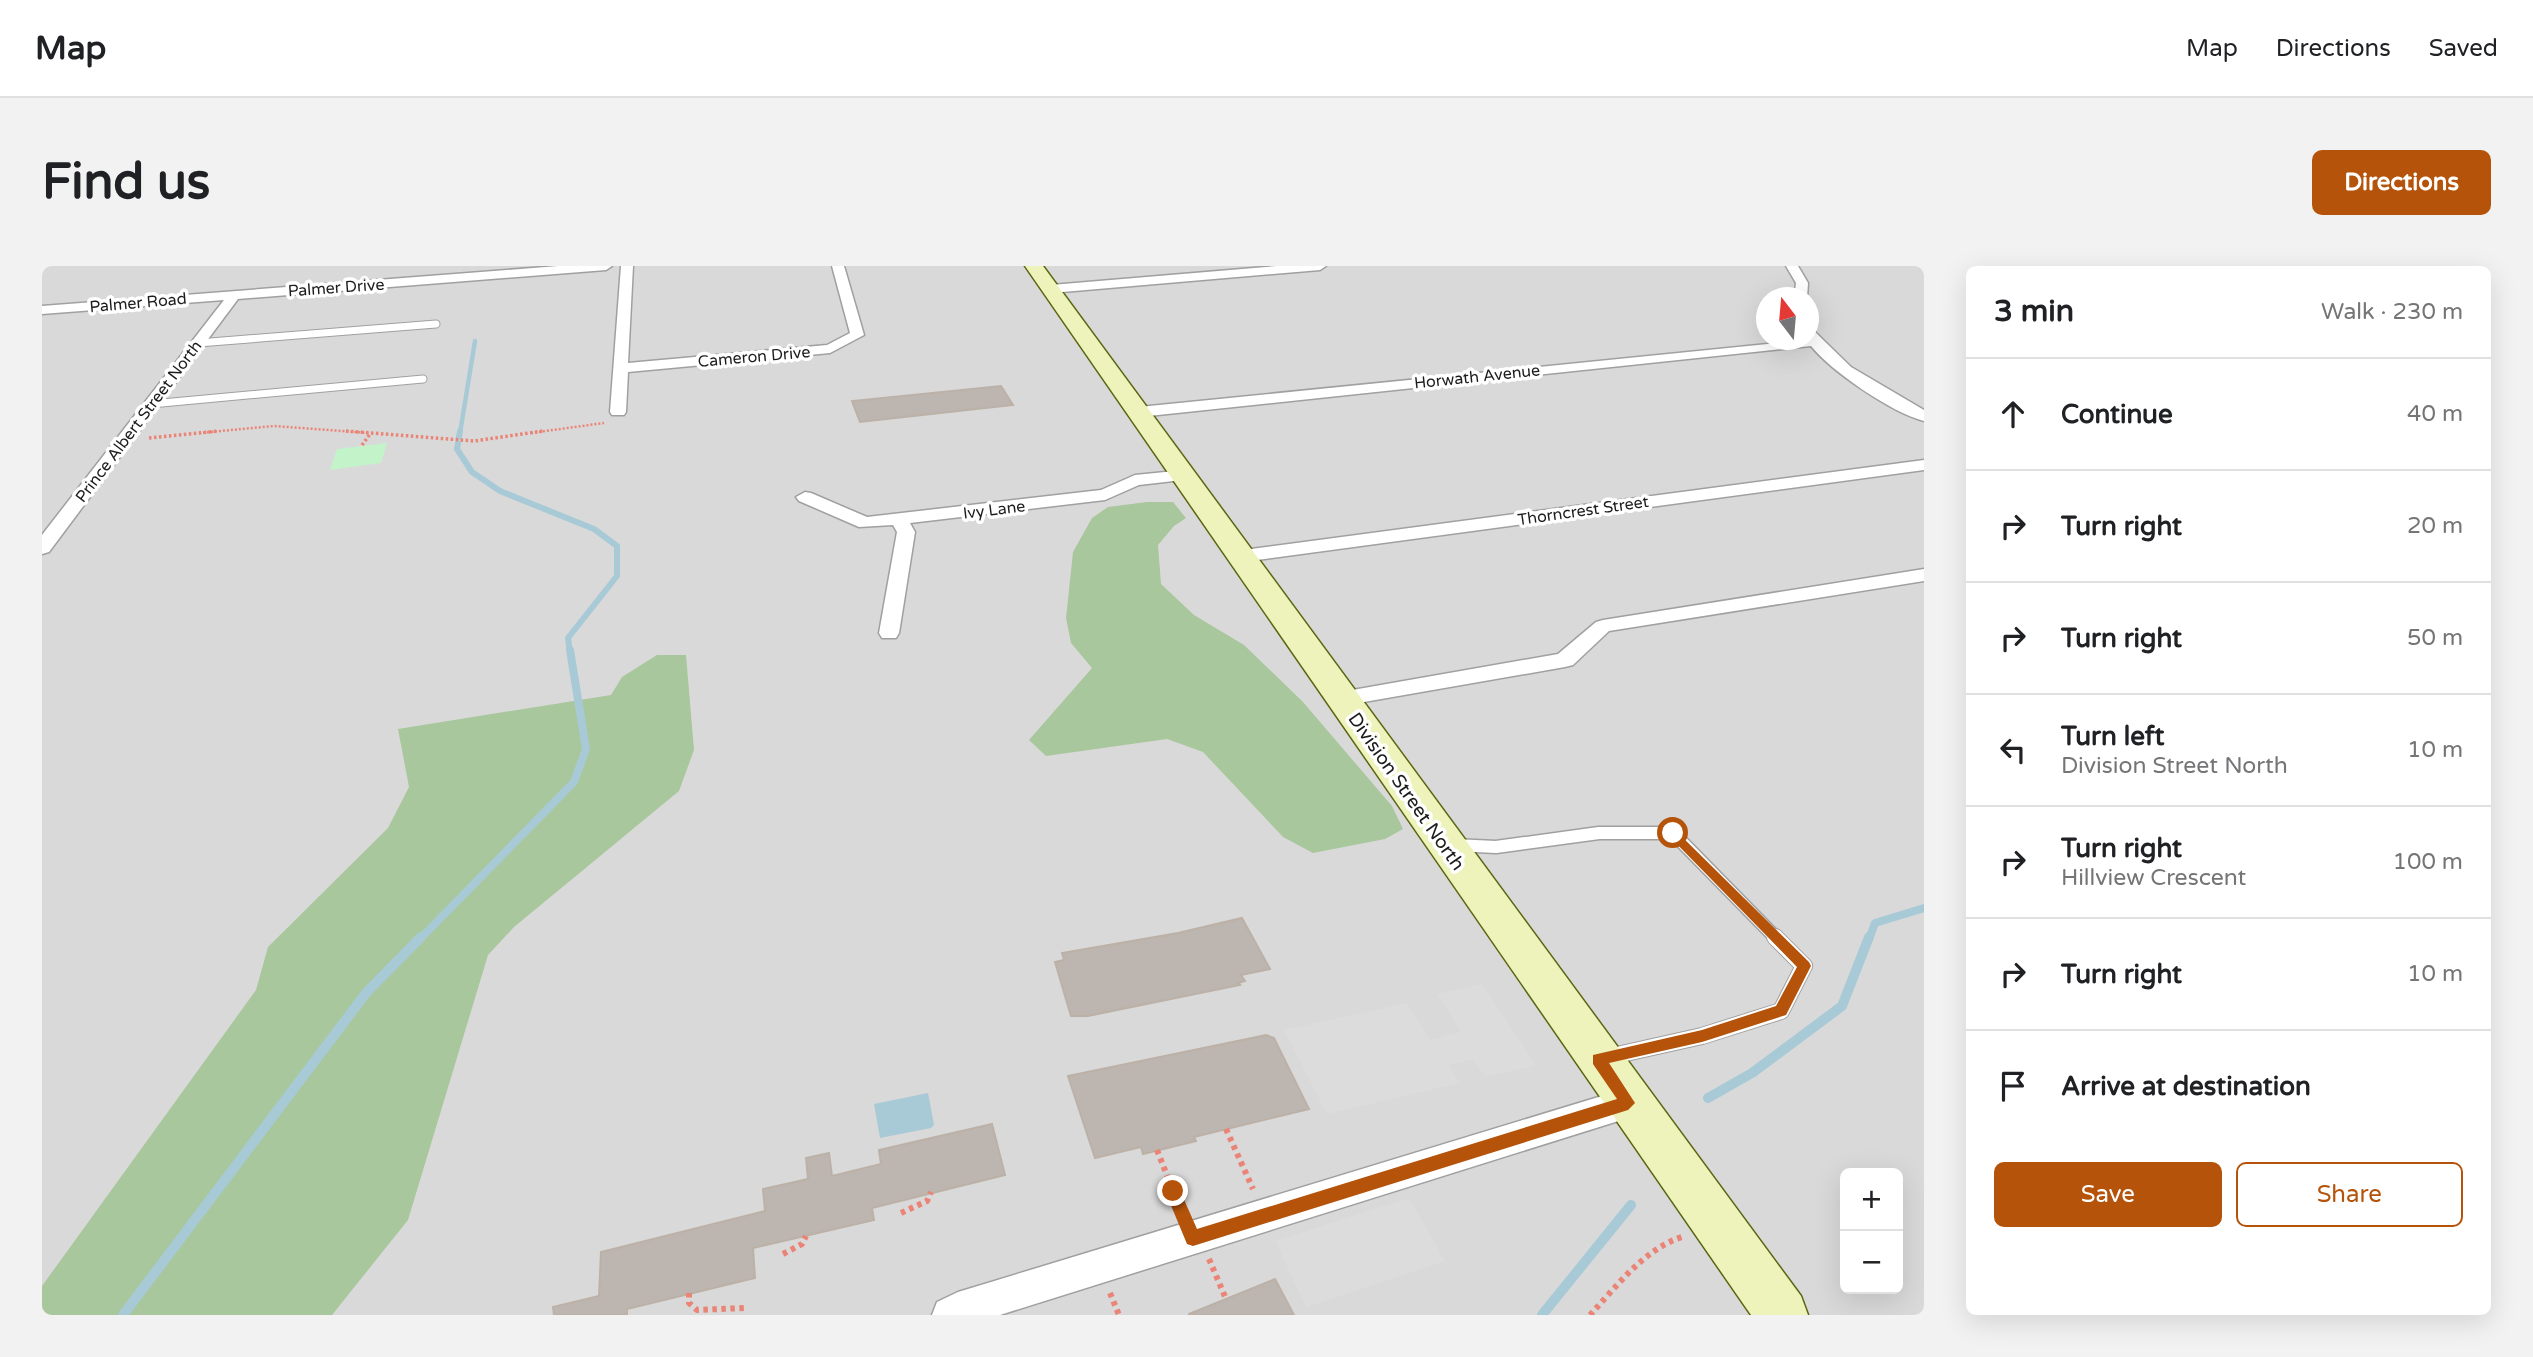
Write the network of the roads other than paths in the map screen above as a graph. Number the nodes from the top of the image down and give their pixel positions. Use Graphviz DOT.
graph roads {
  1 [pos="606,266"];
  2 [pos="627,266"];
  3 [pos="838,266"];
  4 [pos="1320,266"];
  5 [pos="1792,266"];
  6 [pos="1043,278"];
  7 [pos="1801,287"];
  8 [pos="235,294"];
  9 [pos="42,310"];
  10 [pos="436,324"];
  11 [pos="198,343"];
  12 [pos="1756,343"];
  13 [pos="1819,345"];
  14 [pos="620,368"];
  15 [pos="423,379"];
  16 [pos="152,404"];
  17 [pos="618,412"];
  18 [pos="1139,412"];
  19 [pos="1924,416"];
  20 [pos="1924,465"];
  21 [pos="1185,475"];
  22 [pos="805,497"];
  23 [pos="900,521"];
  24 [pos="42,548"];
  25 [pos="1243,556"];
  26 [pos="1924,575"];
  27 [pos="889,633"];
  28 [pos="1341,699"];
  29 [pos="1444,844"];
  30 [pos="1598,1059"];
  31 [pos="1628,1103"];
  32 [pos="950,1315"];
  33 [pos="1782,1315"];
  1 -- 8 [label="street, Palmer Drive"];
  2 -- 14 [label="street"];
  3 -- 14 [label="street, Cameron Drive"];
  4 -- 6 [label="street"];
  5 -- 7 [label="street"];
  6 -- 18 [label="main road, Division Street North"];
  8 -- 9 [label="street, Palmer Road"];
  8 -- 11 [label="street, Prince Albert Street North"];
  10 -- 11 [label="lane"];
  11 -- 16 [label="street, Prince Albert Street North"];
  12 -- 18 [label="street, Horwath Avenue"];
  13 -- 19 [label="street"];
  14 -- 17 [label="street"];
  15 -- 16 [label="lane"];
  16 -- 24 [label="street, Prince Albert Street North"];
  18 -- 21 [label="main road, Division Street North"];
  20 -- 25 [label="street, Thorncrest Street"];
  21 -- 23 [label="street, Ivy Lane"];
  21 -- 25 [label="main road, Division Street North"];
  22 -- 23 [label="street, Ivy Lane"];
  23 -- 27 [label="street"];
  25 -- 28 [label="main road, Division Street North"];
  26 -- 28 [label="street"];
  28 -- 29 [label="main road, Division Street North"];
  29 -- 30 [label="main road, Division Street North"];
  29 -- 30 [label="lane"];
  30 -- 31 [label="main road, Division Street North"];
  31 -- 32 [label="street"];
  31 -- 33 [label="main road, Division Street North"];
}
